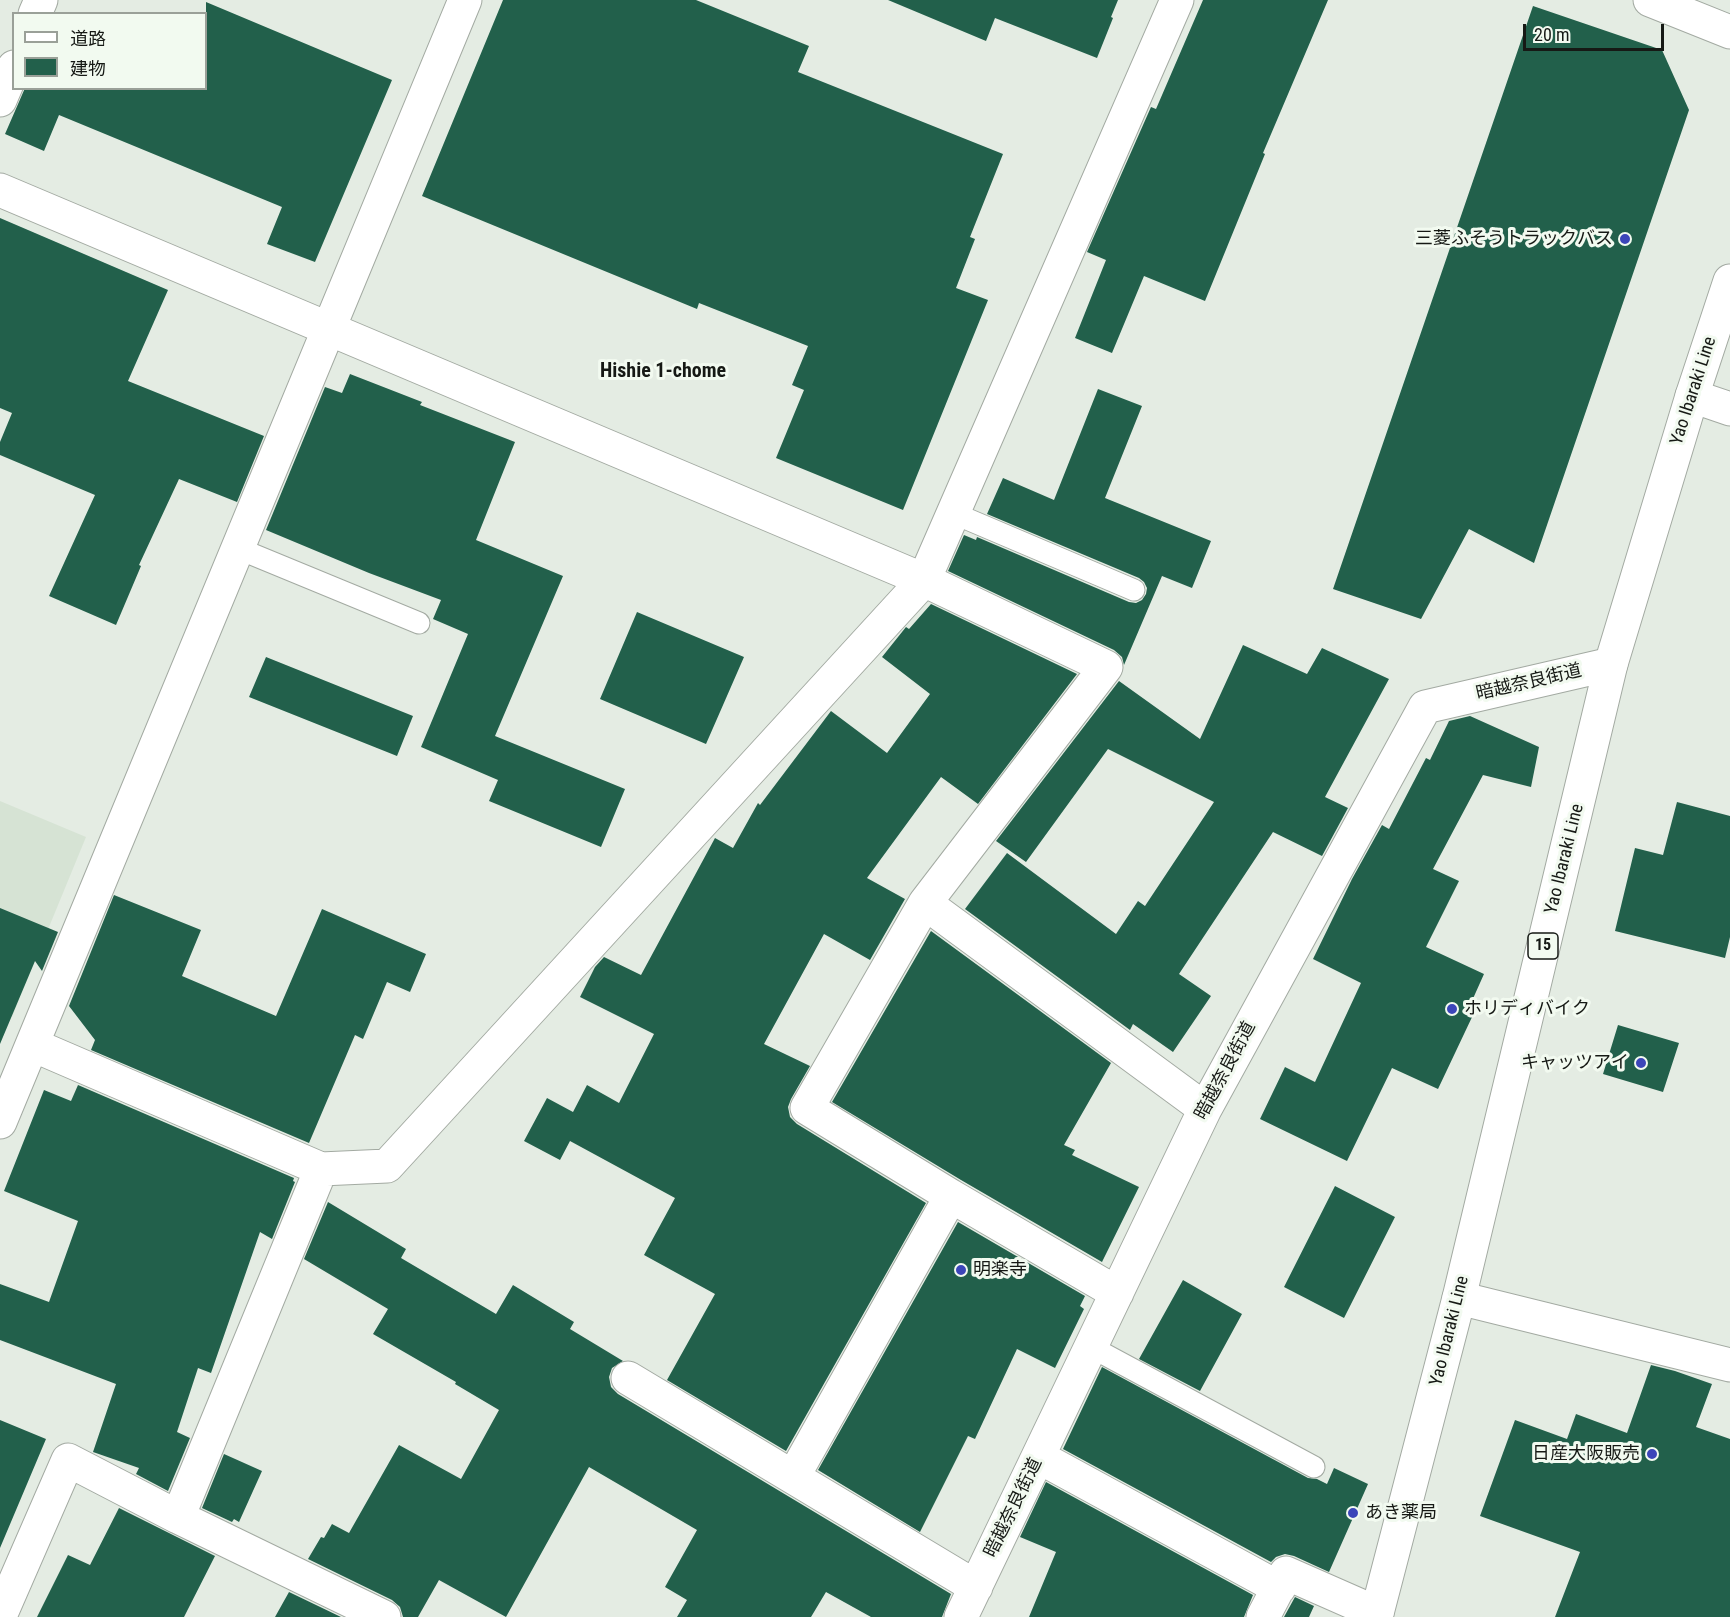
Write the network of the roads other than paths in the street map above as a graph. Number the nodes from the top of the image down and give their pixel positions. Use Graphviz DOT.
graph roads {
  1 [pos="465,0"];
  2 [pos="1177,0"];
  3 [pos="1650,0"];
  4 [pos="1730,32"];
  5 [pos="12,72"];
  6 [pos="0,100"];
  7 [pos="0,190"];
  8 [pos="1730,281"];
  9 [pos="329,327"];
  10 [pos="1692,396"];
  11 [pos="1730,409"];
  12 [pos="953,513"];
  13 [pos="237,548"];
  14 [pos="924,580"];
  15 [pos="1134,590"];
  16 [pos="419,623"];
  17 [pos="1611,664"];
  18 [pos="925,903"];
  19 [pos="33,1045"];
  20 [pos="1205,1109"];
  21 [pos="0,1122"];
  22 [pos="321,1168"];
  23 [pos="951,1196"];
  24 [pos="1117,1293"];
  25 [pos="1459,1298"];
  26 [pos="1091,1347"];
  27 [pos="1730,1365"];
  28 [pos="628,1378"];
  29 [pos="1038,1456"];
  30 [pos="1314,1467"];
  31 [pos="793,1477"];
  32 [pos="178,1517"];
  33 [pos="976,1587"];
  34 [pos="1278,1588"];
  35 [pos="1376,1615"];
  36 [pos="0,1616"];
  37 [pos="384,1617"];
  38 [pos="961,1617"];
  39 [pos="1263,1617"];
  1 -- 9 [label="street"];
  2 -- 12 [label="street"];
  3 -- 4 [label="street"];
  5 -- 6 [label="street"];
  7 -- 9 [label="street"];
  8 -- 10 [label="street, Yao Ibaraki Line / 15"];
  9 -- 13 [label="street"];
  9 -- 14 [label="street"];
  10 -- 11 [label="street"];
  10 -- 17 [label="street, Yao Ibaraki Line / 15"];
  12 -- 14 [label="street"];
  12 -- 15 [label="lane"];
  13 -- 16 [label="lane"];
  13 -- 19 [label="street"];
  14 -- 18 [label="street"];
  14 -- 22 [label="street"];
  17 -- 20 [label="street, 暗越奈良街道"];
  17 -- 25 [label="street, Yao Ibaraki Line / 15"];
  18 -- 20 [label="street"];
  18 -- 23 [label="street"];
  19 -- 21 [label="street"];
  19 -- 22 [label="street"];
  20 -- 24 [label="street, 暗越奈良街道"];
  22 -- 32 [label="street"];
  23 -- 24 [label="street"];
  23 -- 31 [label="street"];
  24 -- 26 [label="street, 暗越奈良街道"];
  25 -- 27 [label="street"];
  25 -- 35 [label="street, Yao Ibaraki Line / 15"];
  26 -- 29 [label="street, 暗越奈良街道"];
  26 -- 30 [label="lane"];
  28 -- 31 [label="street"];
  29 -- 33 [label="street, 暗越奈良街道"];
  29 -- 34 [label="street"];
  31 -- 33 [label="street"];
  32 -- 36 [label="street"];
  32 -- 37 [label="street"];
  33 -- 38 [label="street, 暗越奈良街道"];
  34 -- 35 [label="street"];
  34 -- 39 [label="street"];
}
